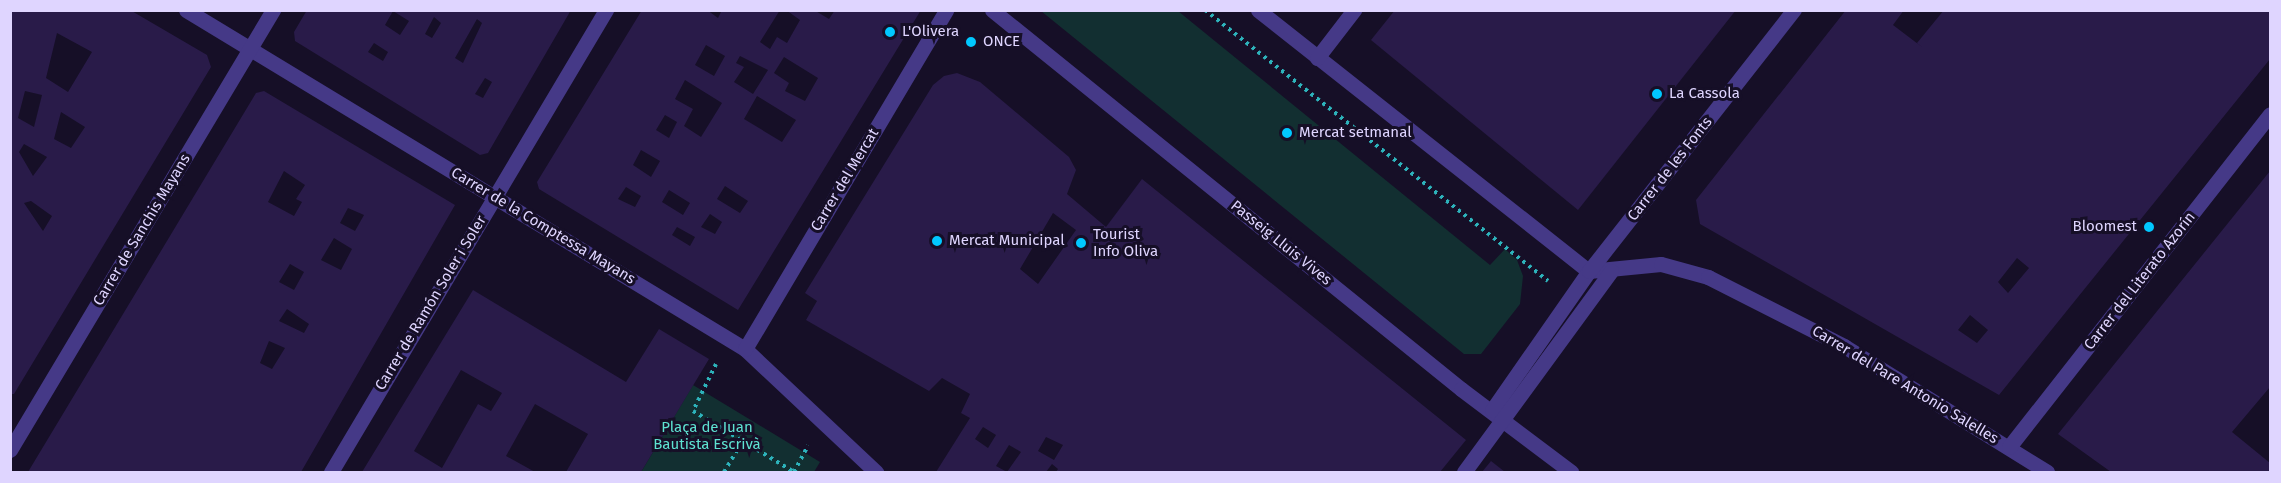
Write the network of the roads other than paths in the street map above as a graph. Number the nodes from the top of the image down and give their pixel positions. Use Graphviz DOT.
graph roads {
  1 [pos="186,10"];
  2 [pos="273,10"];
  3 [pos="606,10"];
  4 [pos="946,10"];
  5 [pos="992,10"];
  6 [pos="1258,10"];
  7 [pos="1354,10"];
  8 [pos="1794,10"];
  9 [pos="250,49"];
  10 [pos="1317,58"];
  11 [pos="2271,114"];
  12 [pos="494,196"];
  13 [pos="1589,271"];
  14 [pos="1611,271"];
  15 [pos="745,349"];
  16 [pos="1492,410"];
  17 [pos="1504,422"];
  18 [pos="2009,447"];
  19 [pos="10,450"];
  20 [pos="331,472"];
  21 [pos="876,472"];
  22 [pos="1464,472"];
  23 [pos="1571,472"];
  24 [pos="2047,472"];
  1 -- 9 [label="street, Carrer de la Comptessa Mayans"];
  2 -- 9 [label="street, Carrer de Sanchis Mayans"];
  3 -- 12 [label="street, Carrer de Ramón Soler i Soler"];
  4 -- 15 [label="street, Carrer del Mercat"];
  5 -- 16 [label="street, Passeig Lluis Vives"];
  6 -- 10 [label="street"];
  7 -- 10 [label="street"];
  8 -- 13 [label="street, Carrer de les Fonts"];
  9 -- 12 [label="street, Carrer de la Comptessa Mayans"];
  9 -- 19 [label="street, Carrer de Sanchis Mayans"];
  10 -- 13 [label="street"];
  11 -- 18 [label="street, Carrer del Literato Azorín"];
  12 -- 15 [label="street, Carrer de la Comptessa Mayans"];
  12 -- 20 [label="street, Carrer de Ramón Soler i Soler"];
  13 -- 14 [label="street, Carrer del Pare Antonio Salelles"];
  13 -- 16 [label="street, Carrer de les Fonts"];
  14 -- 17 [label="street"];
  14 -- 18 [label="street, Carrer del Pare Antonio Salelles"];
  15 -- 21 [label="street, Carrer de la Comptessa Mayans"];
  16 -- 17 [label="street, Passeig Lluis Vives"];
  17 -- 22 [label="street"];
  17 -- 23 [label="street, Passeig Lluis Vives"];
  18 -- 24 [label="street, Carrer del Pare Antonio Salelles"];
}
